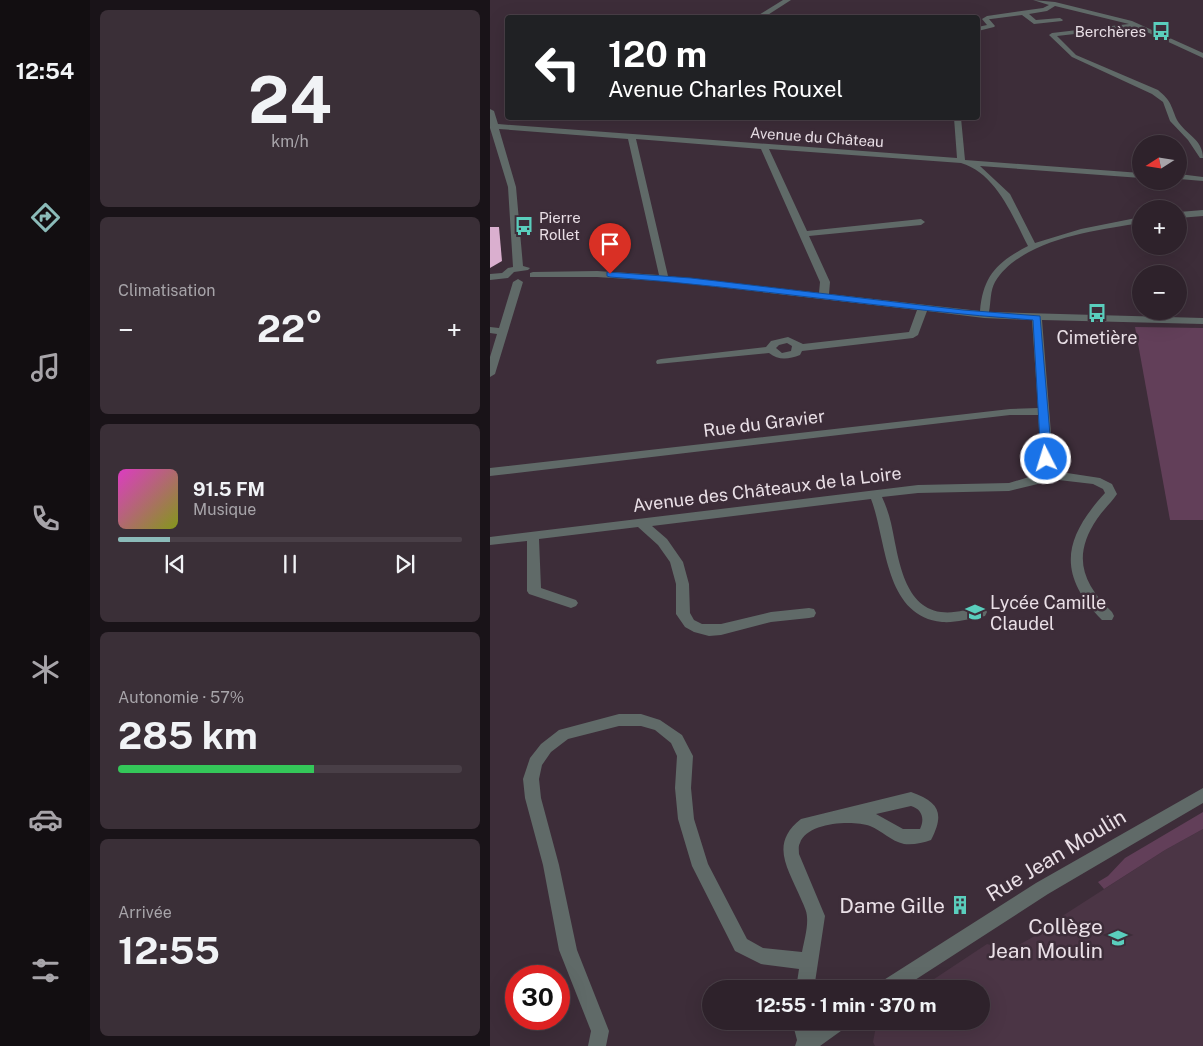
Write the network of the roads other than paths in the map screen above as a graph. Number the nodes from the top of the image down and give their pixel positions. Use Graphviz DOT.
graph roads {
  1 [pos="788,0"];
  2 [pos="1036,0"];
  3 [pos="1054,4"];
  4 [pos="1024,13"];
  5 [pos="762,15"];
  6 [pos="1060,20"];
  7 [pos="1134,25"];
  8 [pos="980,29"];
  9 [pos="1203,56"];
  10 [pos="490,111"];
  11 [pos="958,120"];
  12 [pos="493,126"];
  13 [pos="631,136"];
  14 [pos="764,146"];
  15 [pos="1203,156"];
  16 [pos="961,162"];
  17 [pos="972,164"];
  18 [pos="1132,174"];
  19 [pos="1188,178"];
  20 [pos="1203,179"];
  21 [pos="1203,213"];
  22 [pos="1187,214"];
  23 [pos="921,222"];
  24 [pos="1132,222"];
  25 [pos="803,234"];
  26 [pos="1033,247"];
  27 [pos="518,268"];
  28 [pos="533,275"];
  29 [pos="505,276"];
  30 [pos="490,277"];
  31 [pos="664,278"];
  32 [pos="518,282"];
  33 [pos="824,296"];
  34 [pos="923,308"];
  35 [pos="984,315"];
  36 [pos="1037,318"];
  37 [pos="1203,321"];
  38 [pos="490,330"];
  39 [pos="504,331"];
  40 [pos="799,348"];
  41 [pos="771,350"];
  42 [pos="661,362"];
  43 [pos="490,374"];
  44 [pos="1042,411"];
  45 [pos="490,472"];
  46 [pos="1048,475"];
  47 [pos="875,494"];
  48 [pos="640,522"];
  49 [pos="533,536"];
  50 [pos="490,541"];
  51 [pos="571,603"];
  52 [pos="980,612"];
  53 [pos="809,613"];
  54 [pos="1107,616"];
  55 [pos="1203,795"];
  56 [pos="844,815"];
  57 [pos="809,961"];
  58 [pos="806,980"];
  59 [pos="899,980"];
  60 [pos="803,1030"];
  61 [pos="826,1030"];
  62 [pos="806,1045"];
  63 [pos="597,1046"];
  1 -- 5 [label="street"];
  2 -- 3 [label="street"];
  3 -- 4 [label="street"];
  3 -- 7 [label="street"];
  4 -- 6 [label="street"];
  4 -- 8 [label="street"];
  7 -- 9 [label="street"];
  7 -- 15 [label="street"];
  10 -- 12 [label="street"];
  11 -- 16 [label="street"];
  12 -- 13 [label="street, Avenue du Château"];
  12 -- 27 [label="street"];
  13 -- 14 [label="street, Avenue du Château"];
  13 -- 31 [label="street"];
  14 -- 16 [label="street, Avenue du Château"];
  14 -- 25 [label="street"];
  16 -- 17 [label="street, Avenue du Château"];
  17 -- 18 [label="street, Avenue du Château"];
  17 -- 26 [label="street"];
  19 -- 20 [label="street"];
  21 -- 22 [label="street"];
  23 -- 25 [label="street"];
  24 -- 26 [label="street"];
  25 -- 33 [label="street"];
  26 -- 35 [label="street"];
  27 -- 28 [label="street"];
  27 -- 29 [label="street"];
  28 -- 31 [label="street"];
  28 -- 32 [label="street"];
  29 -- 30 [label="street"];
  29 -- 32 [label="street"];
  31 -- 33 [label="street"];
  32 -- 39 [label="street"];
  33 -- 34 [label="street"];
  34 -- 35 [label="street"];
  34 -- 40 [label="street"];
  35 -- 36 [label="street"];
  36 -- 37 [label="street"];
  36 -- 44 [label="street"];
  38 -- 39 [label="street"];
  39 -- 43 [label="street"];
  40 -- 41 [label="street"];
  40 -- 41 [label="street"];
  41 -- 42 [label="street"];
  44 -- 45 [label="street, Rue du Gravier"];
  44 -- 46 [label="street"];
  46 -- 47 [label="street, Avenue des Châteaux de la Loire"];
  46 -- 54 [label="street"];
  47 -- 48 [label="street, Avenue des Châteaux de la Loire"];
  47 -- 52 [label="street"];
  48 -- 49 [label="street, Avenue des Châteaux de la Loire"];
  48 -- 53 [label="street"];
  49 -- 50 [label="street, Avenue des Châteaux de la Loire"];
  49 -- 51 [label="street"];
  55 -- 59 [label="street, Rue Jean Moulin"];
  56 -- 56 [label="street"];
  56 -- 57 [label="street"];
  57 -- 58 [label="street"];
  57 -- 63 [label="street"];
  60 -- 62 [label="street"];
  61 -- 62 [label="street"];
}
